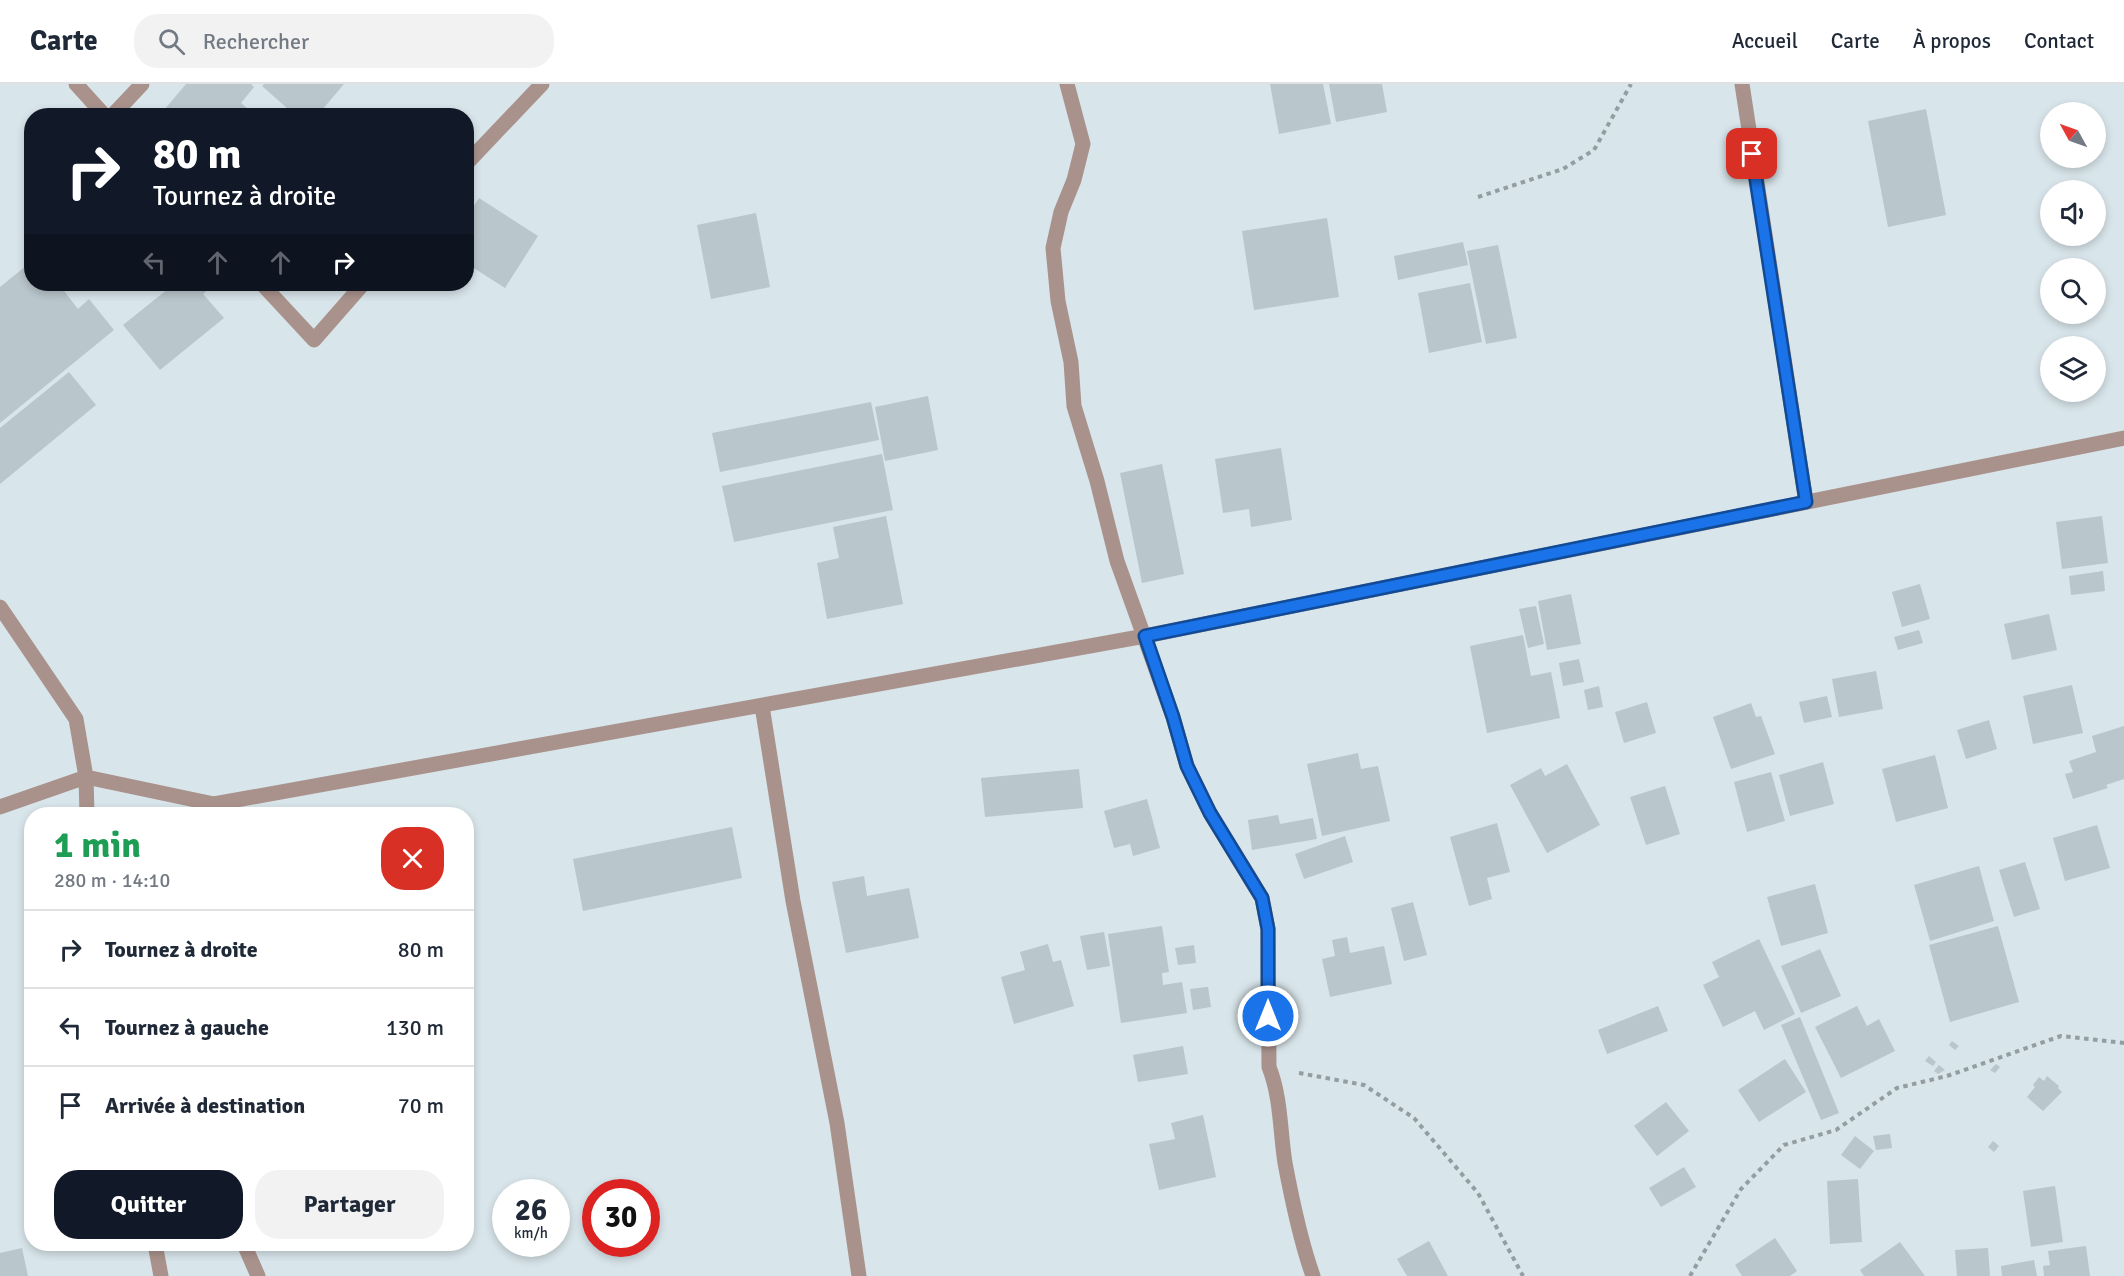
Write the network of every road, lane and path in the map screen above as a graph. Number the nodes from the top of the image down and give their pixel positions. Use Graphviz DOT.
graph roads {
  1 [pos="76,84"];
  2 [pos="142,84"];
  3 [pos="542,84"];
  4 [pos="1067,84"];
  5 [pos="1631,84"];
  6 [pos="1742,84"];
  7 [pos="98,108"];
  8 [pos="120,108"];
  9 [pos="474,156"];
  10 [pos="1478,197"];
  11 [pos="268,291"];
  12 [pos="357,291"];
  13 [pos="2124,438"];
  14 [pos="1806,502"];
  15 [pos="0,607"];
  16 [pos="1145,636"];
  17 [pos="762,706"];
  18 [pos="86,777"];
  19 [pos="214,804"];
  20 [pos="0,807"];
  21 [pos="87,807"];
  22 [pos="209,807"];
  23 [pos="2124,1043"];
  24 [pos="1269,1067"];
  25 [pos="156,1251"];
  26 [pos="247,1251"];
  27 [pos="161,1276"];
  28 [pos="258,1276"];
  29 [pos="860,1276"];
  30 [pos="1313,1276"];
  31 [pos="1523,1276"];
  32 [pos="1690,1276"];
  1 -- 7 [label="street"];
  2 -- 8 [label="street"];
  3 -- 9 [label="street"];
  4 -- 16 [label="street"];
  5 -- 10 [label="path"];
  6 -- 14 [label="street"];
  11 -- 12 [label="street"];
  13 -- 14 [label="street"];
  14 -- 16 [label="street"];
  15 -- 18 [label="street"];
  16 -- 17 [label="street"];
  16 -- 24 [label="street"];
  17 -- 19 [label="street"];
  17 -- 29 [label="street"];
  18 -- 19 [label="street"];
  18 -- 20 [label="street"];
  18 -- 21 [label="street"];
  19 -- 22 [label="street"];
  23 -- 32 [label="path"];
  24 -- 30 [label="street"];
  24 -- 31 [label="path"];
  25 -- 27 [label="street"];
  26 -- 28 [label="street"];
}
